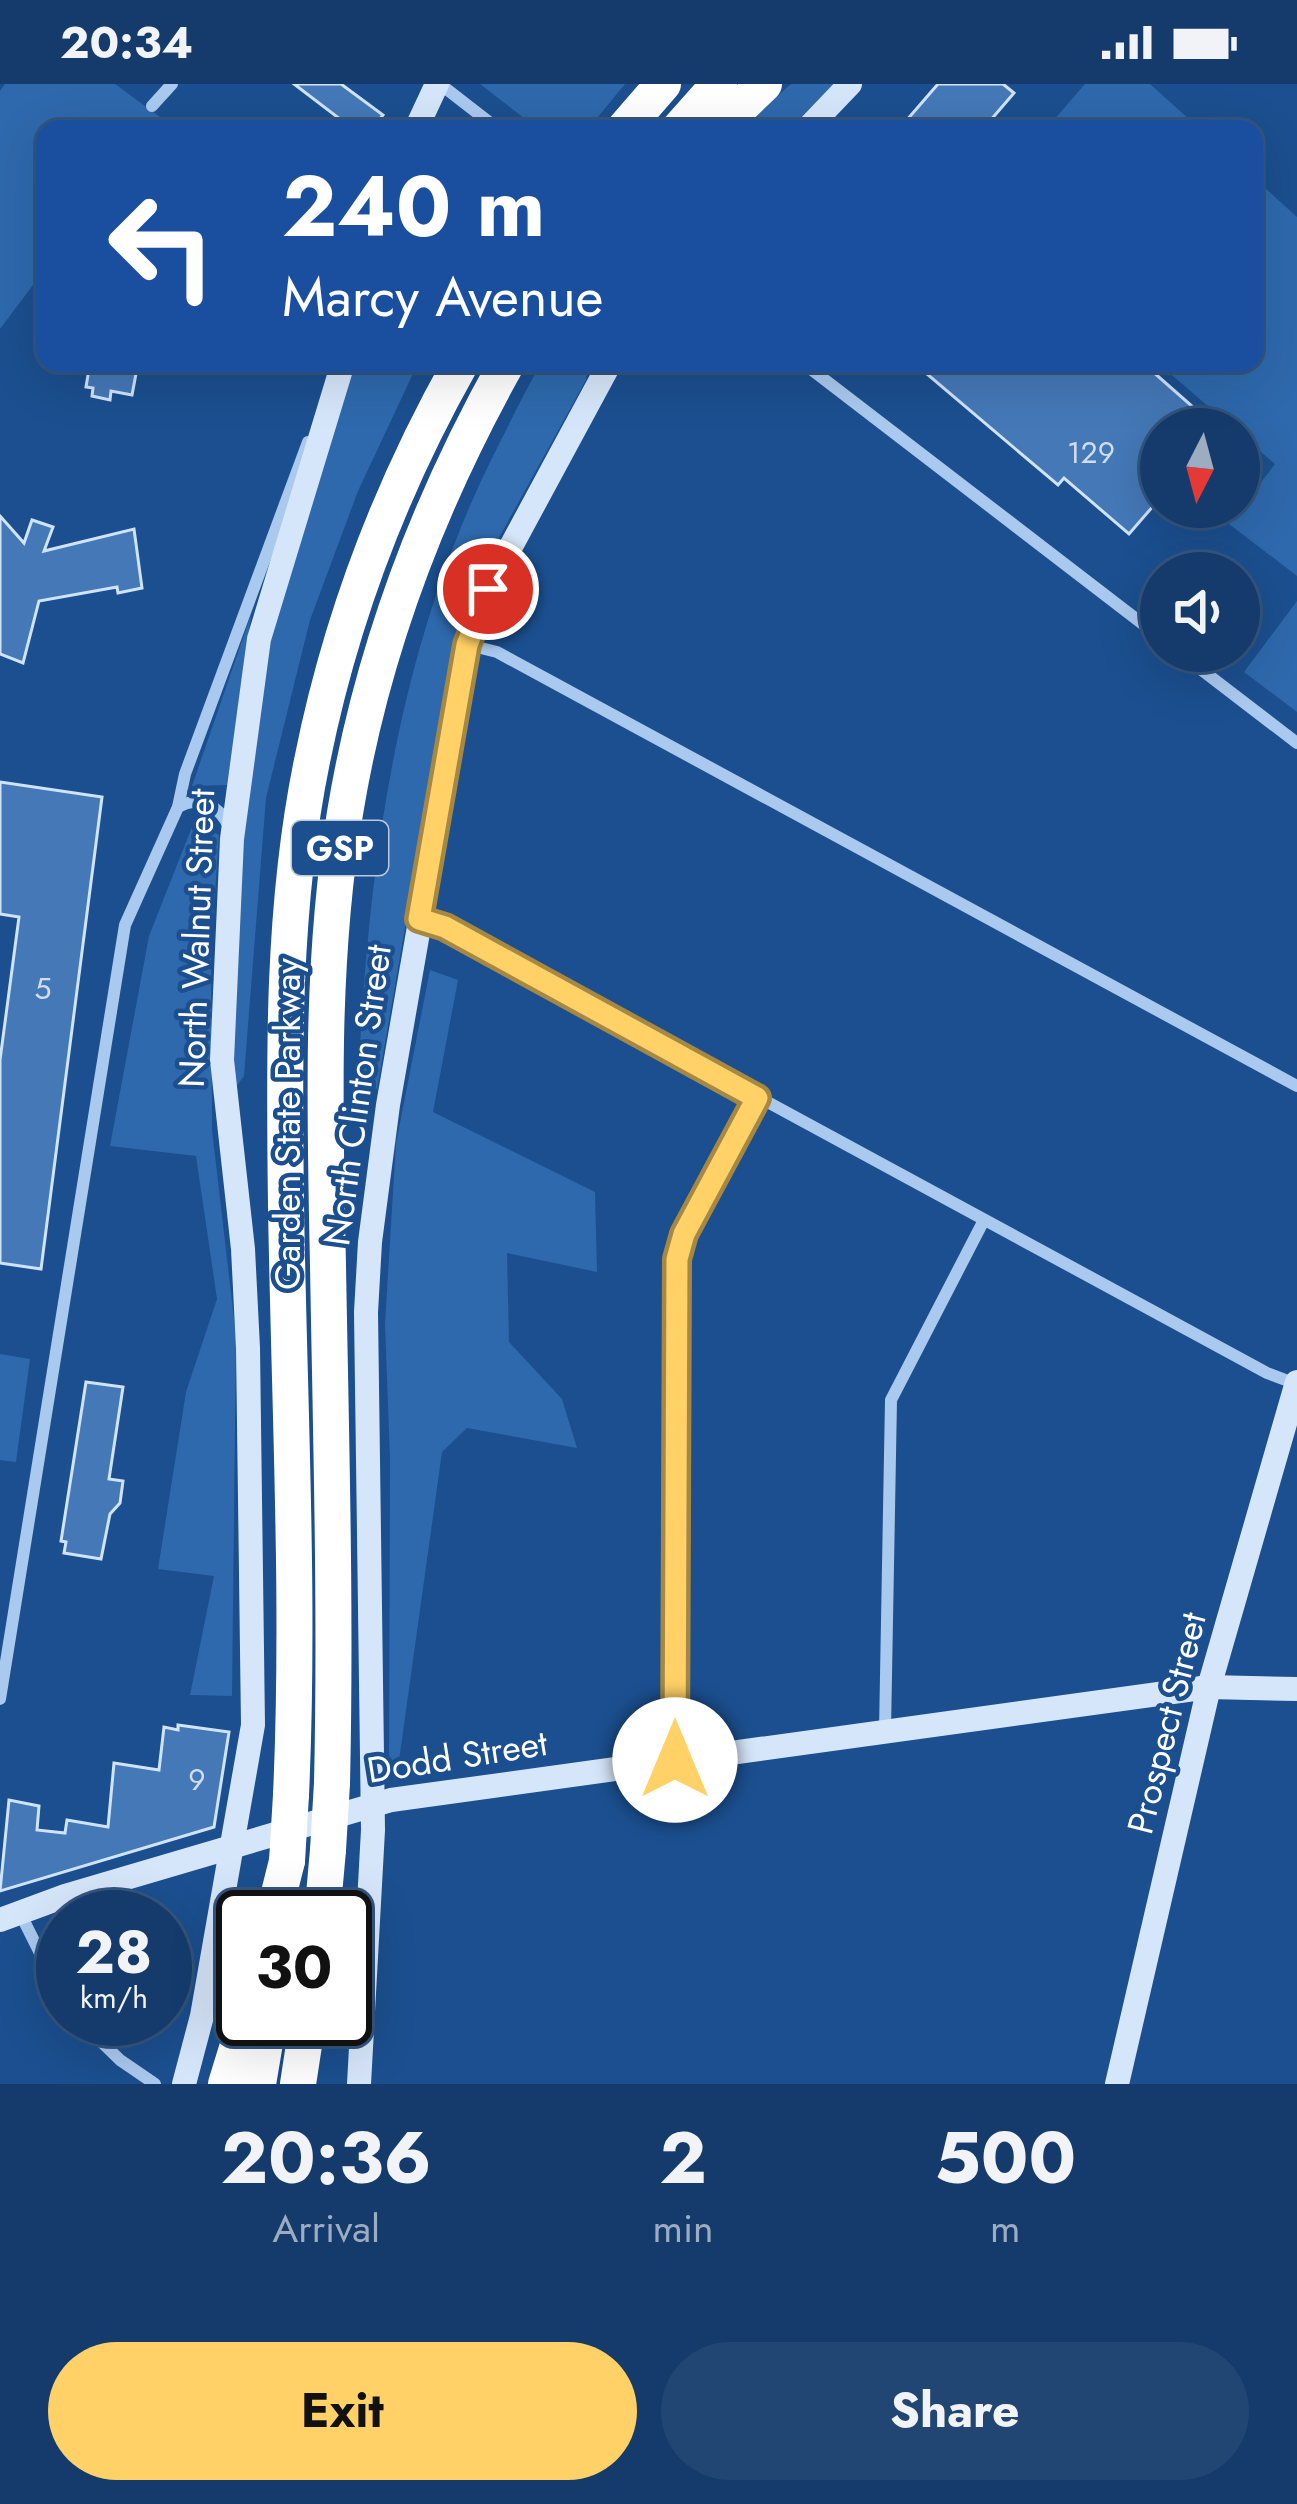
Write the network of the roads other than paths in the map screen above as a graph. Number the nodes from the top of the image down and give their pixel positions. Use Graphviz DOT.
graph roads {
  1 [pos="172,84"];
  2 [pos="438,84"];
  3 [pos="663,84"];
  4 [pos="719,84"];
  5 [pos="764,84"];
  6 [pos="850,84"];
  7 [pos="152,106"];
  8 [pos="420,120"];
  9 [pos="486,120"];
  10 [pos="633,120"];
  11 [pos="687,120"];
  12 [pos="726,120"];
  13 [pos="816,120"];
  14 [pos="338,372"];
  15 [pos="339,372"];
  16 [pos="456,372"];
  17 [pos="502,372"];
  18 [pos="605,372"];
  19 [pos="814,372"];
  20 [pos="1140,622"];
  21 [pos="467,645"];
  22 [pos="1204,672"];
  23 [pos="1297,743"];
  24 [pos="178,807"];
  25 [pos="232,839"];
  26 [pos="419,919"];
  27 [pos="1297,1087"];
  28 [pos="757,1098"];
  29 [pos="984,1220"];
  30 [pos="1297,1383"];
  31 [pos="1209,1687"];
  32 [pos="1297,1689"];
  33 [pos="0,1699"];
  34 [pos="885,1732"];
  35 [pos="675,1760"];
  36 [pos="373,1804"];
  37 [pos="233,1845"];
  38 [pos="287,1861"];
  39 [pos="280,1890"];
  40 [pos="284,1890"];
  41 [pos="324,1890"];
  42 [pos="10,1916"];
  43 [pos="36,1957"];
  44 [pos="106,2046"];
  45 [pos="238,2046"];
  46 [pos="264,2046"];
  47 [pos="304,2046"];
  48 [pos="155,2084"];
  49 [pos="184,2084"];
  50 [pos="226,2084"];
  51 [pos="258,2084"];
  52 [pos="298,2084"];
  53 [pos="358,2084"];
  54 [pos="1117,2084"];
  1 -- 7 [label="street"];
  2 -- 8 [label="main road"];
  2 -- 9 [label="street"];
  3 -- 10 [label="highway"];
  4 -- 11 [label="highway"];
  5 -- 12 [label="highway"];
  6 -- 13 [label="main road"];
  14 -- 24 [label="street"];
  15 -- 25 [label="main road, North Walnut Street"];
  16 -- 38 [label="highway, Garden State Parkway / GSP, bridge"];
  17 -- 41 [label="highway, Garden State Parkway / GSP, bridge"];
  18 -- 21 [label="main road, North Clinton Street"];
  19 -- 20 [label="street"];
  21 -- 26 [label="main road, North Clinton Street"];
  21 -- 27 [label="street"];
  22 -- 23 [label="street"];
  24 -- 25 [label="street"];
  24 -- 33 [label="street"];
  25 -- 37 [label="main road, North Walnut Street"];
  26 -- 28 [label="street"];
  26 -- 36 [label="main road, North Clinton Street"];
  28 -- 29 [label="street"];
  28 -- 35 [label="street"];
  29 -- 30 [label="street"];
  29 -- 34 [label="street"];
  30 -- 31 [label="main road, Prospect Street"];
  31 -- 32 [label="main road, Dodd Street"];
  31 -- 34 [label="main road, Dodd Street"];
  31 -- 54 [label="main road, Prospect Street"];
  34 -- 35 [label="main road, Dodd Street"];
  35 -- 36 [label="main road, Dodd Street"];
  36 -- 37 [label="main road, Dodd Street"];
  36 -- 53 [label="main road, North Clinton Street"];
  37 -- 42 [label="main road, Dodd Street"];
  37 -- 49 [label="main road, North Walnut Street"];
  38 -- 39 [label="highway"];
  38 -- 40 [label="highway, Garden State Parkway / GSP"];
  42 -- 43 [label="street"];
  44 -- 48 [label="street"];
  45 -- 50 [label="highway"];
  46 -- 51 [label="highway"];
  47 -- 52 [label="highway"];
}
